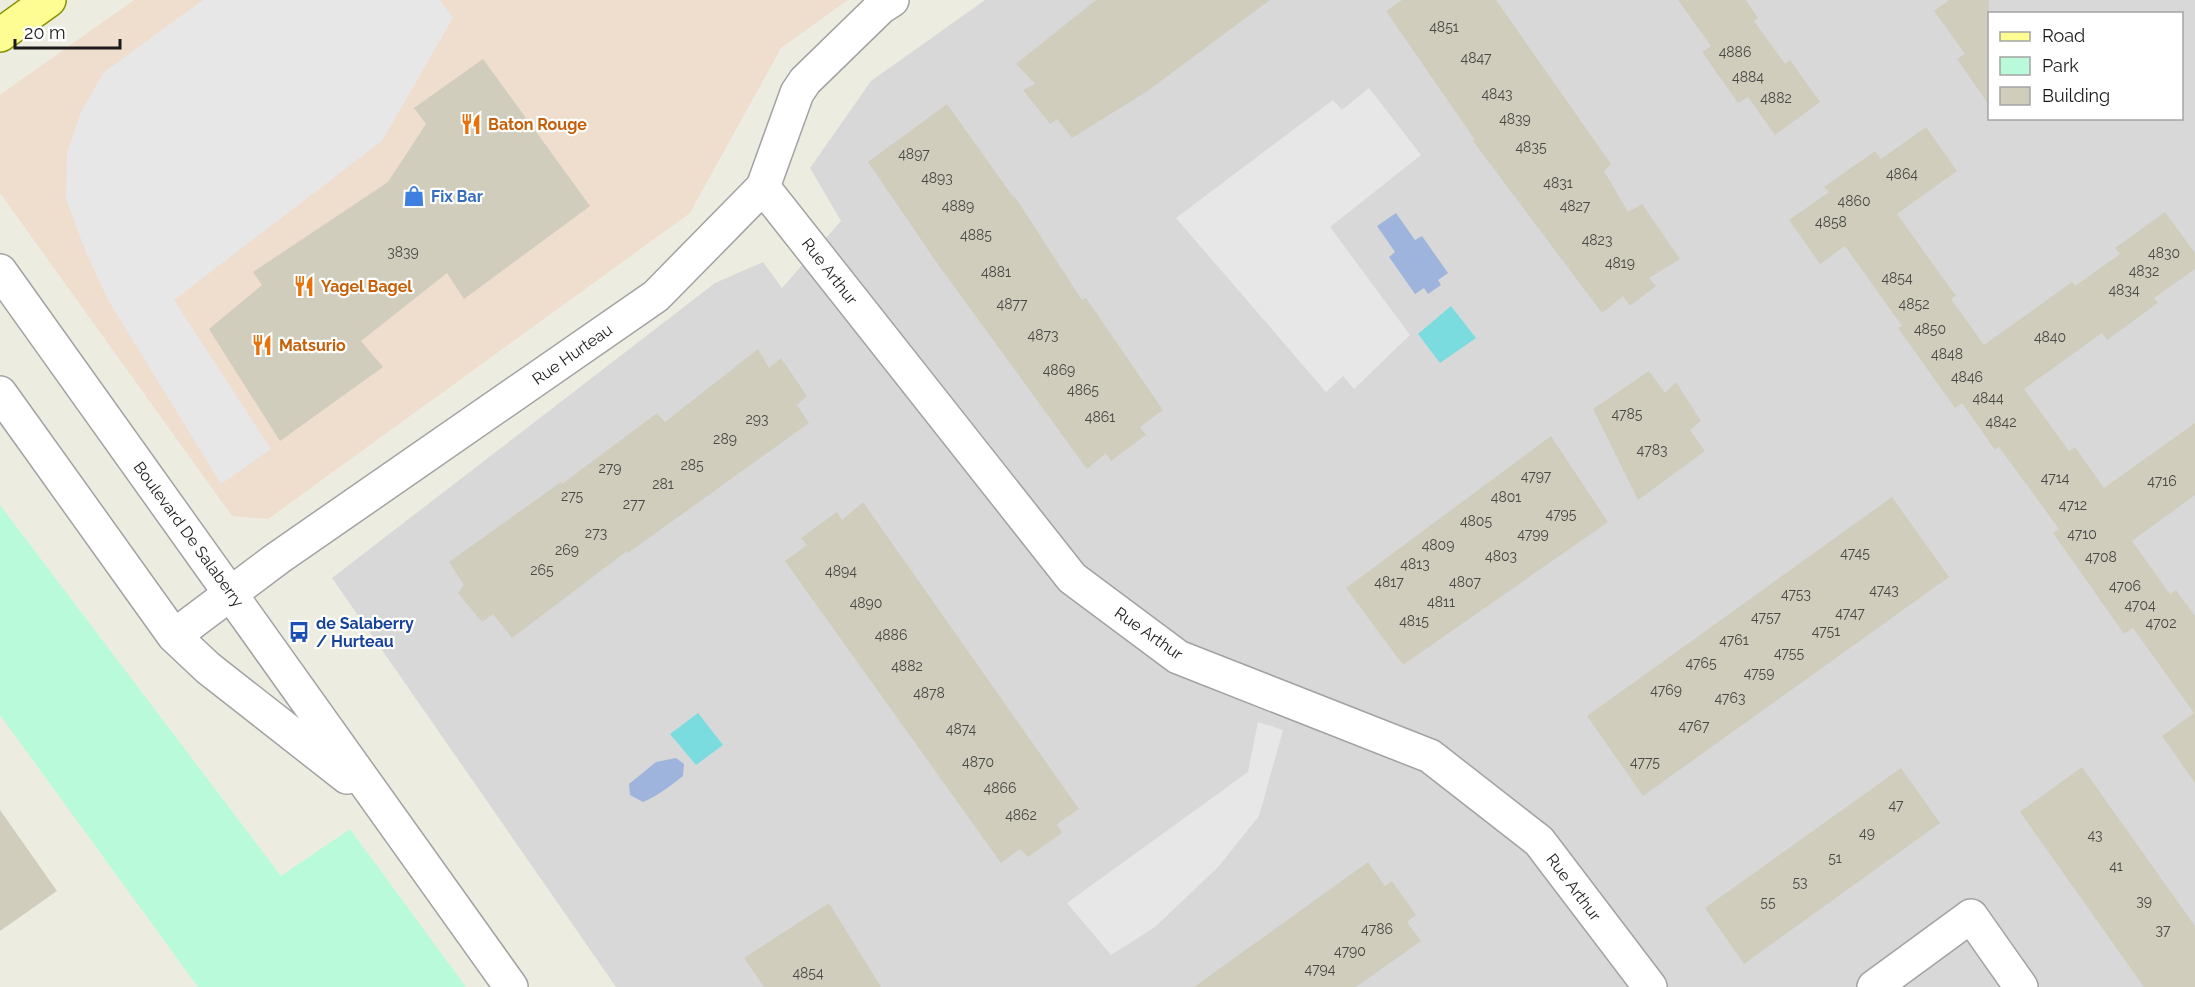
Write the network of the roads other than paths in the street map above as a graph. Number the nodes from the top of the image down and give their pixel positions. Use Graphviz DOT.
graph roads {
  1 [pos="49,0"];
  2 [pos="892,0"];
  3 [pos="0,35"];
  4 [pos="763,187"];
  5 [pos="0,271"];
  6 [pos="0,393"];
  7 [pos="231,593"];
  8 [pos="174,636"];
  9 [pos="375,798"];
  10 [pos="511,987"];
  11 [pos="1650,987"];
  12 [pos="1874,987"];
  13 [pos="2021,987"];
  1 -- 3 [label="main road"];
  2 -- 4 [label="street, Rue Hurteau"];
  4 -- 7 [label="street, Rue Hurteau"];
  4 -- 11 [label="street, Rue Arthur"];
  5 -- 7 [label="street, Boulevard De Salaberry"];
  6 -- 8 [label="street, Boulevard De Salaberry"];
  7 -- 8 [label="street, Rue Hurteau"];
  7 -- 9 [label="street, Boulevard De Salaberry"];
  8 -- 9 [label="street, Boulevard De Salaberry"];
  9 -- 10 [label="street, Boulevard De Salaberry"];
  12 -- 13 [label="street"];
}
